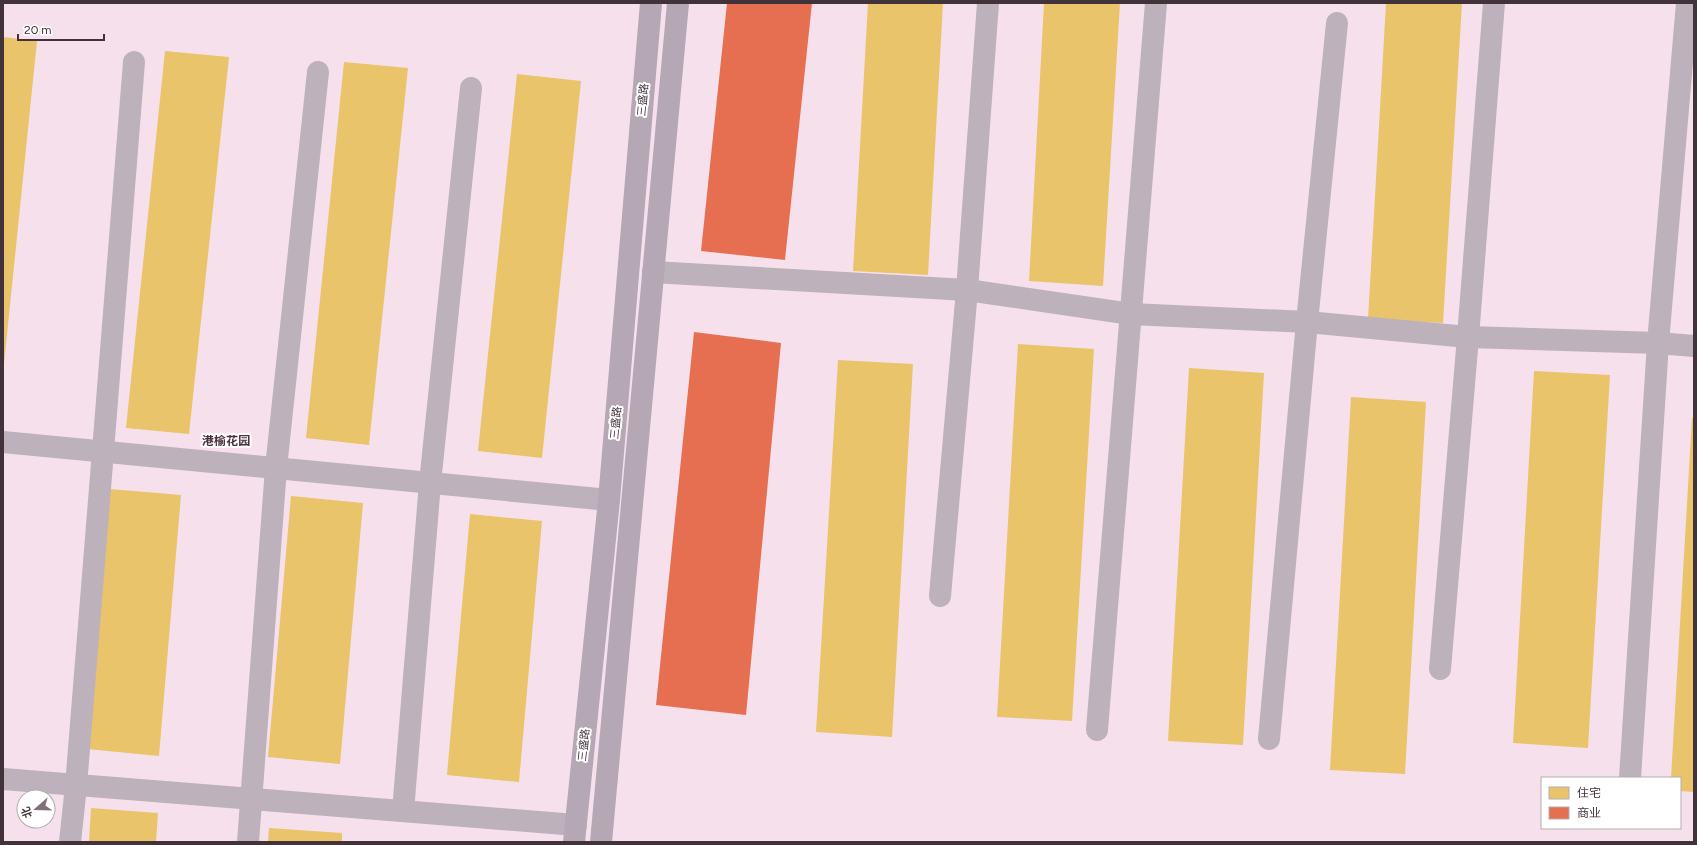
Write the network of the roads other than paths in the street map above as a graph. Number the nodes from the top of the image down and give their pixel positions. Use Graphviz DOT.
graph roads {
  1 [pos="651,3"];
  2 [pos="678,3"];
  3 [pos="988,3"];
  4 [pos="1156,3"];
  5 [pos="1494,3"];
  6 [pos="1687,3"];
  7 [pos="1337,23"];
  8 [pos="134,62"];
  9 [pos="318,72"];
  10 [pos="471,88"];
  11 [pos="653,272"];
  12 [pos="967,290"];
  13 [pos="1131,314"];
  14 [pos="1307,322"];
  15 [pos="1468,337"];
  16 [pos="1658,343"];
  17 [pos="1694,346"];
  18 [pos="3,442"];
  19 [pos="103,452"];
  20 [pos="276,468"];
  21 [pos="430,483"];
  22 [pos="609,500"];
  23 [pos="940,596"];
  24 [pos="1440,669"];
  25 [pos="1097,730"];
  26 [pos="1269,739"];
  27 [pos="1630,777"];
  28 [pos="3,779"];
  29 [pos="76,786"];
  30 [pos="251,799"];
  31 [pos="403,811"];
  32 [pos="575,833"];
  33 [pos="70,842"];
  34 [pos="248,842"];
  35 [pos="601,842"];
  1 -- 22 [label="main road, 三盛路"];
  2 -- 11 [label="main road"];
  3 -- 12 [label="street"];
  4 -- 13 [label="street"];
  5 -- 15 [label="street"];
  6 -- 16 [label="street"];
  7 -- 14 [label="street"];
  8 -- 19 [label="street"];
  9 -- 20 [label="street"];
  10 -- 21 [label="street"];
  11 -- 12 [label="street"];
  11 -- 35 [label="main road"];
  12 -- 13 [label="street"];
  12 -- 23 [label="street"];
  13 -- 14 [label="street"];
  13 -- 25 [label="street"];
  14 -- 15 [label="street"];
  14 -- 26 [label="street"];
  15 -- 16 [label="street"];
  15 -- 24 [label="street"];
  16 -- 17 [label="street"];
  16 -- 27 [label="street"];
  18 -- 19 [label="street"];
  19 -- 20 [label="street"];
  19 -- 29 [label="street"];
  20 -- 21 [label="street"];
  20 -- 30 [label="street"];
  21 -- 22 [label="street"];
  21 -- 31 [label="street"];
  22 -- 32 [label="main road, 三盛路"];
  28 -- 29 [label="street"];
  29 -- 30 [label="street"];
  29 -- 33 [label="street"];
  30 -- 31 [label="street"];
  30 -- 34 [label="street"];
  31 -- 32 [label="street"];
}
